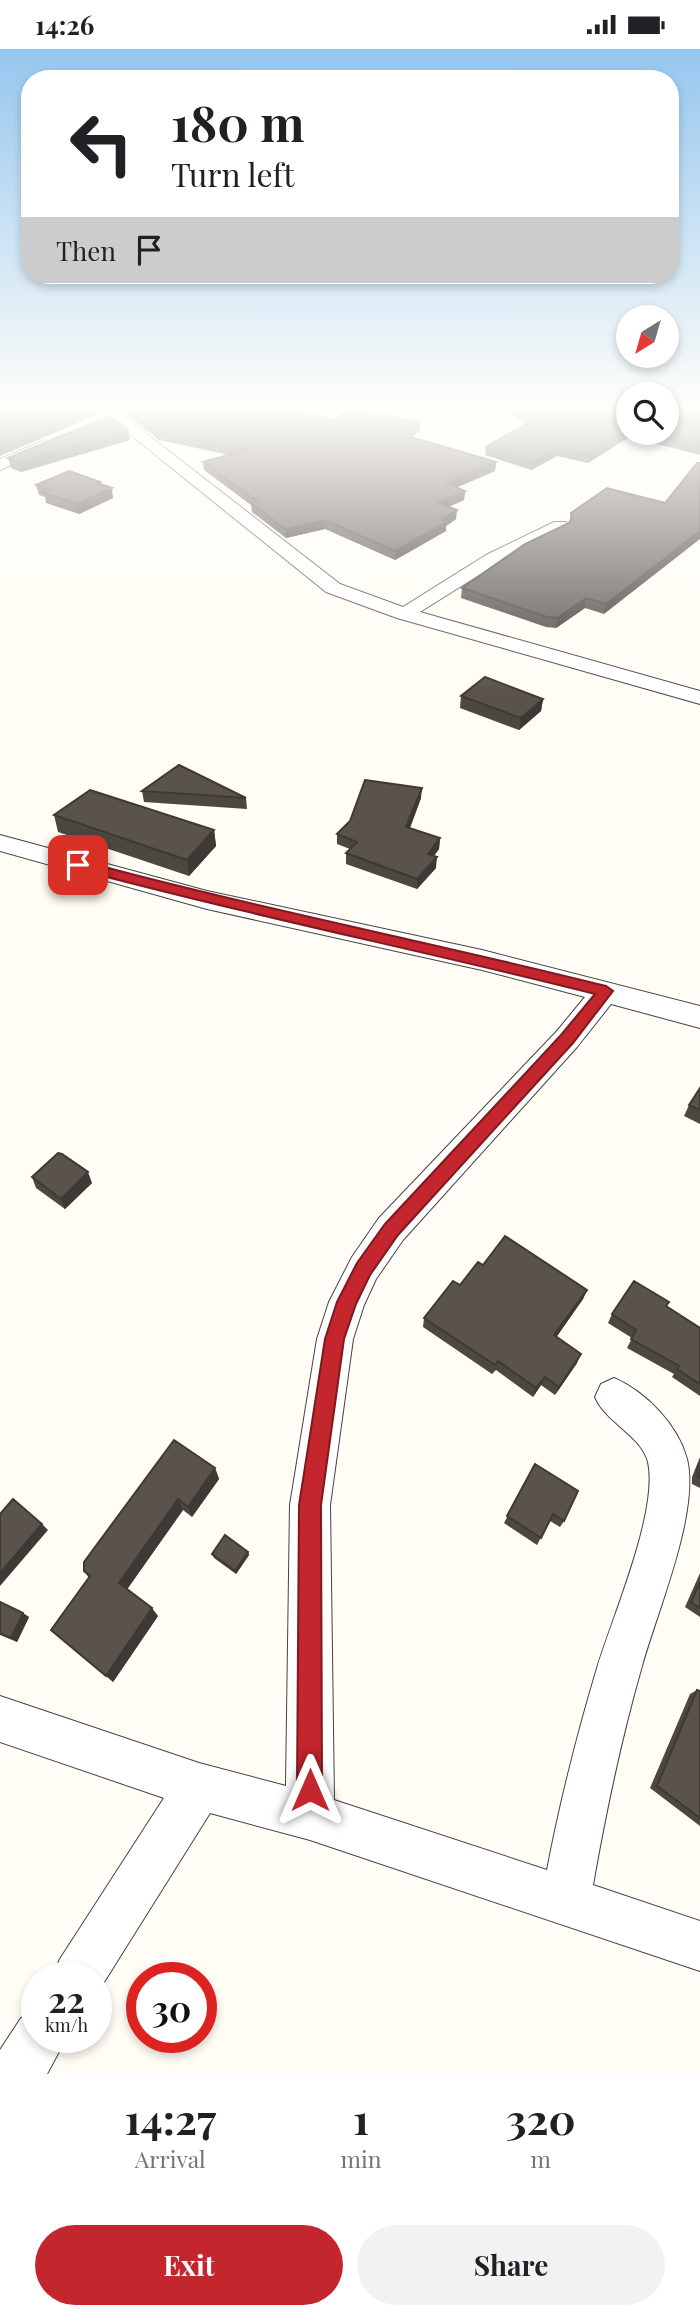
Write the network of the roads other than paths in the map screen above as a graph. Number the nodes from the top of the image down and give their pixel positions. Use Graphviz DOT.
graph roads {
  1 [pos="219,502"];
  2 [pos="560,526"];
  3 [pos="404,614"];
  4 [pos="700,698"];
  5 [pos="0,843"];
  6 [pos="606,991"];
  7 [pos="700,1017"];
  8 [pos="614,1397"];
  9 [pos="0,1720"];
  10 [pos="199,1787"];
  11 [pos="310,1816"];
  12 [pos="566,1900"];
  13 [pos="700,1946"];
  14 [pos="88,1962"];
  15 [pos="30,2053"];
  16 [pos="16,2074"];
  1 -- 3 [label="street"];
  2 -- 3 [label="street"];
  3 -- 4 [label="street"];
  5 -- 6 [label="street"];
  6 -- 7 [label="street"];
  6 -- 11 [label="street"];
  8 -- 12 [label="street"];
  9 -- 10 [label="street"];
  10 -- 11 [label="street"];
  10 -- 14 [label="street"];
  11 -- 12 [label="street"];
  12 -- 13 [label="street"];
  15 -- 16 [label="street"];
}
